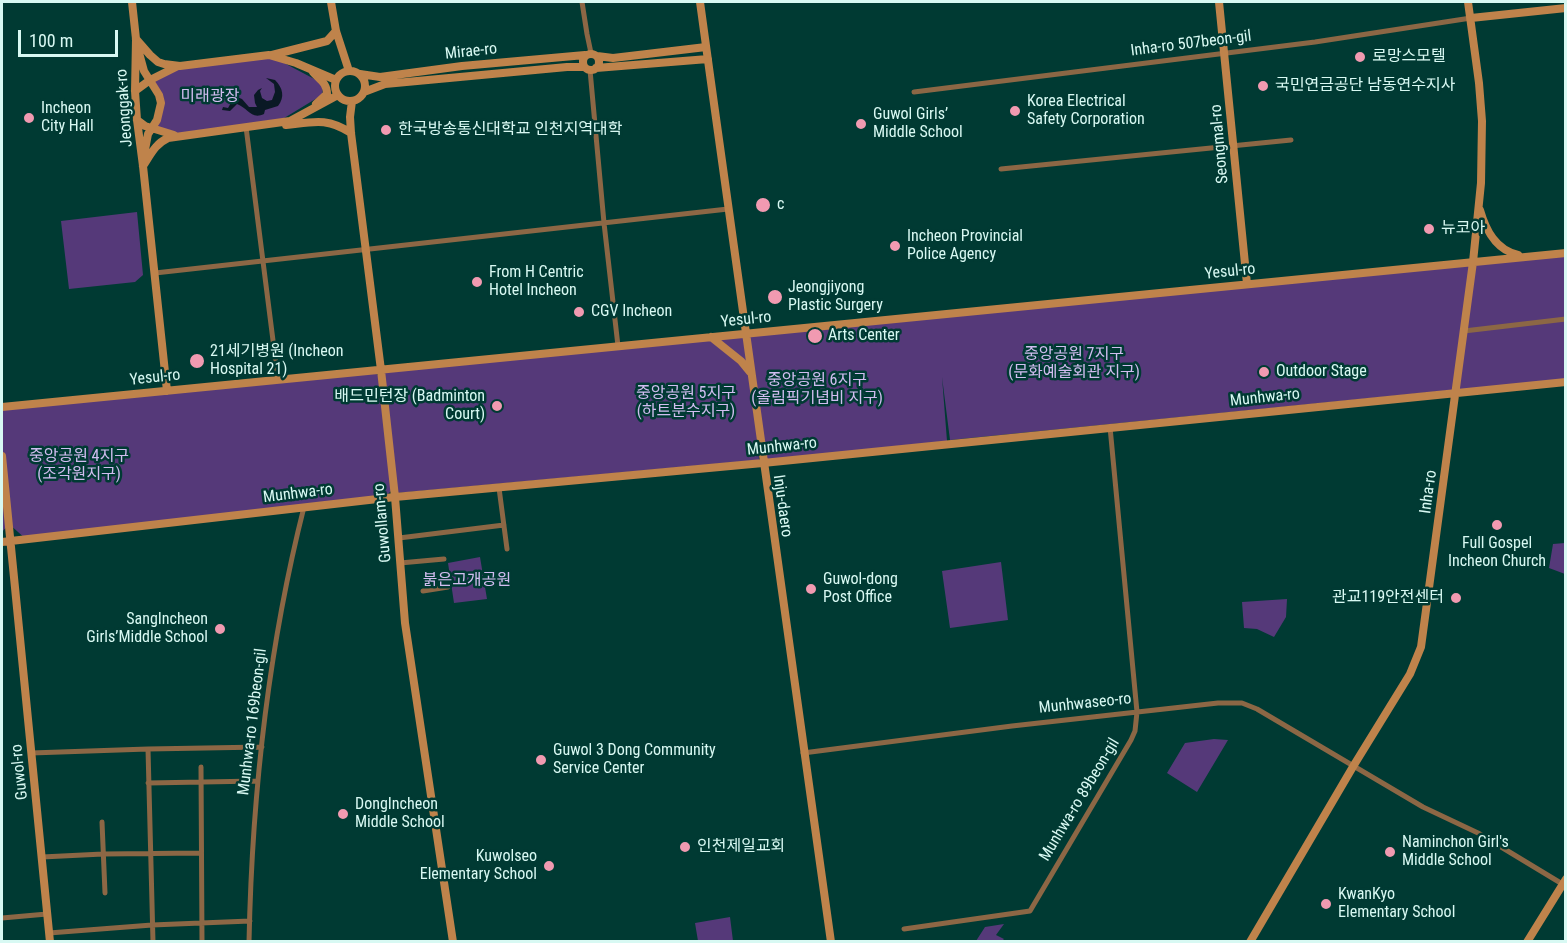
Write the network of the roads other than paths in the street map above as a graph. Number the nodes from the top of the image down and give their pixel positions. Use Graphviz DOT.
graph roads {
  1 [pos="132,2"];
  2 [pos="331,2"];
  3 [pos="582,2"];
  4 [pos="700,2"];
  5 [pos="1219,2"];
  6 [pos="1468,2"];
  7 [pos="1566,8"];
  8 [pos="1471,18"];
  9 [pos="336,30"];
  10 [pos="136,39"];
  11 [pos="706,47"];
  12 [pos="1225,54"];
  13 [pos="269,55"];
  14 [pos="591,55"];
  15 [pos="708,58"];
  16 [pos="180,66"];
  17 [pos="310,69"];
  18 [pos="590,69"];
  19 [pos="349,71"];
  20 [pos="360,74"];
  21 [pos="150,80"];
  22 [pos="336,80"];
  23 [pos="135,91"];
  24 [pos="364,92"];
  25 [pos="914,92"];
  26 [pos="338,95"];
  27 [pos="352,101"];
  28 [pos="312,109"];
  29 [pos="136,120"];
  30 [pos="276,123"];
  31 [pos="246,127"];
  32 [pos="151,128"];
  33 [pos="351,133"];
  34 [pos="177,136"];
  35 [pos="1291,140"];
  36 [pos="1233,146"];
  37 [pos="143,166"];
  38 [pos="1001,169"];
  39 [pos="1479,205"];
  40 [pos="728,209"];
  41 [pos="604,223"];
  42 [pos="366,249"];
  43 [pos="1566,253"];
  44 [pos="1532,256"];
  45 [pos="263,261"];
  46 [pos="1473,262"];
  47 [pos="155,273"];
  48 [pos="1247,284"];
  49 [pos="1566,320"];
  50 [pos="1464,331"];
  51 [pos="745,334"];
  52 [pos="711,337"];
  53 [pos="618,346"];
  54 [pos="381,370"];
  55 [pos="750,372"];
  56 [pos="278,380"];
  57 [pos="1566,382"];
  58 [pos="167,391"];
  59 [pos="1456,393"];
  60 [pos="2,407"];
  61 [pos="1110,427"];
  62 [pos="2,462"];
  63 [pos="763,463"];
  64 [pos="499,488"];
  65 [pos="3,491"];
  66 [pos="395,497"];
  67 [pos="304,507"];
  68 [pos="504,525"];
  69 [pos="399,538"];
  70 [pos="10,541"];
  71 [pos="2,542"];
  72 [pos="507,549"];
  73 [pos="444,559"];
  74 [pos="400,563"];
  75 [pos="448,587"];
  76 [pos="423,591"];
  77 [pos="1137,712"];
  78 [pos="262,747"];
  79 [pos="147,749"];
  80 [pos="31,753"];
  81 [pos="803,753"];
  82 [pos="1354,765"];
  83 [pos="201,767"];
  84 [pos="201,781"];
  85 [pos="258,781"];
  86 [pos="148,783"];
  87 [pos="102,822"];
  88 [pos="201,853"];
  89 [pos="103,854"];
  90 [pos="150,854"];
  91 [pos="42,857"];
  92 [pos="1564,883"];
  93 [pos="105,892"];
  94 [pos="47,914"];
  95 [pos="2,918"];
  96 [pos="250,921"];
  97 [pos="202,924"];
  98 [pos="152,925"];
  99 [pos="904,929"];
  100 [pos="50,937"];
  101 [pos="153,942"];
  102 [pos="202,942"];
  103 [pos="249,942"];
  104 [pos="453,942"];
  105 [pos="831,942"];
  106 [pos="1250,942"];
  107 [pos="1527,942"];
  1 -- 10 [label="main road"];
  2 -- 9 [label="main road"];
  3 -- 14 [label="street"];
  4 -- 11 [label="main road, Inju-daero"];
  5 -- 12 [label="main road, Seongmal-ro"];
  6 -- 8 [label="main road, Inha-ro"];
  7 -- 8 [label="main road"];
  8 -- 12 [label="street, Inha-ro 507beon-gil"];
  8 -- 39 [label="main road, Inha-ro"];
  9 -- 13 [label="main road"];
  9 -- 19 [label="main road"];
  10 -- 16 [label="main road"];
  10 -- 21 [label="main road, Jeonggak-ro"];
  10 -- 23 [label="main road, Jeonggak-ro"];
  11 -- 14 [label="main road, Mirae-ro"];
  11 -- 15 [label="main road, Inju-daero"];
  12 -- 25 [label="street, Inha-ro 507beon-gil"];
  12 -- 36 [label="main road, Seongmal-ro"];
  13 -- 16 [label="main road"];
  13 -- 17 [label="main road"];
  14 -- 18 [label="main road"];
  14 -- 18 [label="main road"];
  14 -- 20 [label="main road, Mirae-ro"];
  15 -- 18 [label="main road, Mirae-ro"];
  15 -- 40 [label="main road, Inju-daero"];
  16 -- 21 [label="main road"];
  17 -- 22 [label="main road"];
  17 -- 28 [label="main road"];
  18 -- 24 [label="main road, Mirae-ro"];
  18 -- 41 [label="street"];
  19 -- 20 [label="main road"];
  19 -- 22 [label="main road"];
  20 -- 24 [label="main road"];
  21 -- 23 [label="main road"];
  21 -- 32 [label="main road, Jeonggak-ro"];
  22 -- 26 [label="main road"];
  23 -- 29 [label="main road, Jeonggak-ro"];
  24 -- 27 [label="main road"];
  26 -- 27 [label="main road"];
  26 -- 28 [label="main road"];
  27 -- 33 [label="main road, Guwollam-ro"];
  28 -- 30 [label="main road"];
  29 -- 32 [label="main road"];
  29 -- 37 [label="main road, Jeonggak-ro"];
  30 -- 31 [label="main road"];
  30 -- 33 [label="main road"];
  31 -- 34 [label="main road"];
  31 -- 45 [label="street"];
  32 -- 34 [label="main road"];
  32 -- 37 [label="main road, Jeonggak-ro"];
  33 -- 42 [label="main road, Guwollam-ro"];
  34 -- 37 [label="main road"];
  35 -- 36 [label="street"];
  36 -- 38 [label="street"];
  36 -- 48 [label="main road, Seongmal-ro"];
  37 -- 47 [label="main road, Jeonggak-ro"];
  39 -- 44 [label="main road"];
  39 -- 46 [label="main road, Inha-ro"];
  40 -- 41 [label="street"];
  40 -- 51 [label="main road, Inju-daero"];
  41 -- 42 [label="street"];
  41 -- 53 [label="street"];
  42 -- 45 [label="street"];
  42 -- 54 [label="main road, Guwollam-ro"];
  43 -- 44 [label="main road, Yesul-ro"];
  44 -- 46 [label="main road, Yesul-ro"];
  45 -- 47 [label="street"];
  45 -- 56 [label="street"];
  46 -- 48 [label="main road, Yesul-ro"];
  46 -- 50 [label="main road, Inha-ro"];
  47 -- 58 [label="main road, Jeonggak-ro"];
  48 -- 51 [label="main road, Yesul-ro"];
  49 -- 50 [label="street"];
  50 -- 59 [label="main road, Inha-ro"];
  51 -- 52 [label="main road, Yesul-ro"];
  51 -- 55 [label="main road, Inju-daero"];
  52 -- 53 [label="main road, Yesul-ro"];
  52 -- 55 [label="main road"];
  53 -- 54 [label="main road, Yesul-ro"];
  54 -- 56 [label="main road, Yesul-ro"];
  54 -- 66 [label="main road, Guwollam-ro"];
  55 -- 63 [label="main road, Inju-daero"];
  56 -- 58 [label="main road, Yesul-ro"];
  57 -- 59 [label="main road, Munhwa-ro"];
  58 -- 60 [label="main road, Yesul-ro"];
  59 -- 61 [label="main road, Munhwa-ro"];
  59 -- 82 [label="main road, Inha-ro"];
  61 -- 63 [label="main road, Munhwa-ro"];
  61 -- 77 [label="street, Munhwa-ro 89beon-gil"];
  62 -- 65 [label="main road, Guwol-ro"];
  63 -- 64 [label="main road, Munhwa-ro"];
  63 -- 81 [label="main road, Inju-daero"];
  64 -- 66 [label="main road, Munhwa-ro"];
  64 -- 68 [label="street"];
  65 -- 70 [label="main road, Guwol-ro"];
  66 -- 67 [label="main road, Munhwa-ro"];
  66 -- 69 [label="main road, Guwollam-ro"];
  67 -- 70 [label="main road, Munhwa-ro"];
  67 -- 78 [label="street, Munhwa-ro 169beon-gil"];
  68 -- 69 [label="street"];
  68 -- 72 [label="street"];
  69 -- 74 [label="main road, Guwollam-ro"];
  70 -- 71 [label="main road, Munhwa-ro"];
  70 -- 80 [label="main road, Guwol-ro"];
  73 -- 74 [label="street"];
  74 -- 104 [label="main road, Guwollam-ro"];
  75 -- 76 [label="street"];
  77 -- 81 [label="street, Munhwaseo-ro"];
  77 -- 82 [label="street, Munhwaseo-ro"];
  77 -- 99 [label="street, Munhwa-ro 89beon-gil"];
  78 -- 79 [label="street"];
  78 -- 85 [label="street, Munhwa-ro 169beon-gil"];
  79 -- 80 [label="street"];
  79 -- 86 [label="street"];
  80 -- 91 [label="main road, Guwol-ro"];
  81 -- 105 [label="main road, Inju-daero"];
  82 -- 92 [label="street, Munhwaseo-ro"];
  82 -- 106 [label="main road, Inha-ro"];
  83 -- 84 [label="street"];
  84 -- 85 [label="street"];
  84 -- 86 [label="street"];
  84 -- 88 [label="street"];
  85 -- 96 [label="street, Munhwa-ro 169beon-gil"];
  86 -- 90 [label="street"];
  87 -- 89 [label="street"];
  88 -- 90 [label="street"];
  88 -- 97 [label="street"];
  89 -- 90 [label="street"];
  89 -- 91 [label="street"];
  89 -- 93 [label="street"];
  90 -- 98 [label="street"];
  91 -- 94 [label="main road, Guwol-ro"];
  92 -- 107 [label="main road"];
  94 -- 95 [label="street"];
  94 -- 100 [label="main road, Guwol-ro"];
  96 -- 97 [label="street"];
  96 -- 103 [label="street, Munhwa-ro 169beon-gil"];
  97 -- 98 [label="street"];
  97 -- 102 [label="street"];
  98 -- 100 [label="street"];
  98 -- 101 [label="street"];
}
